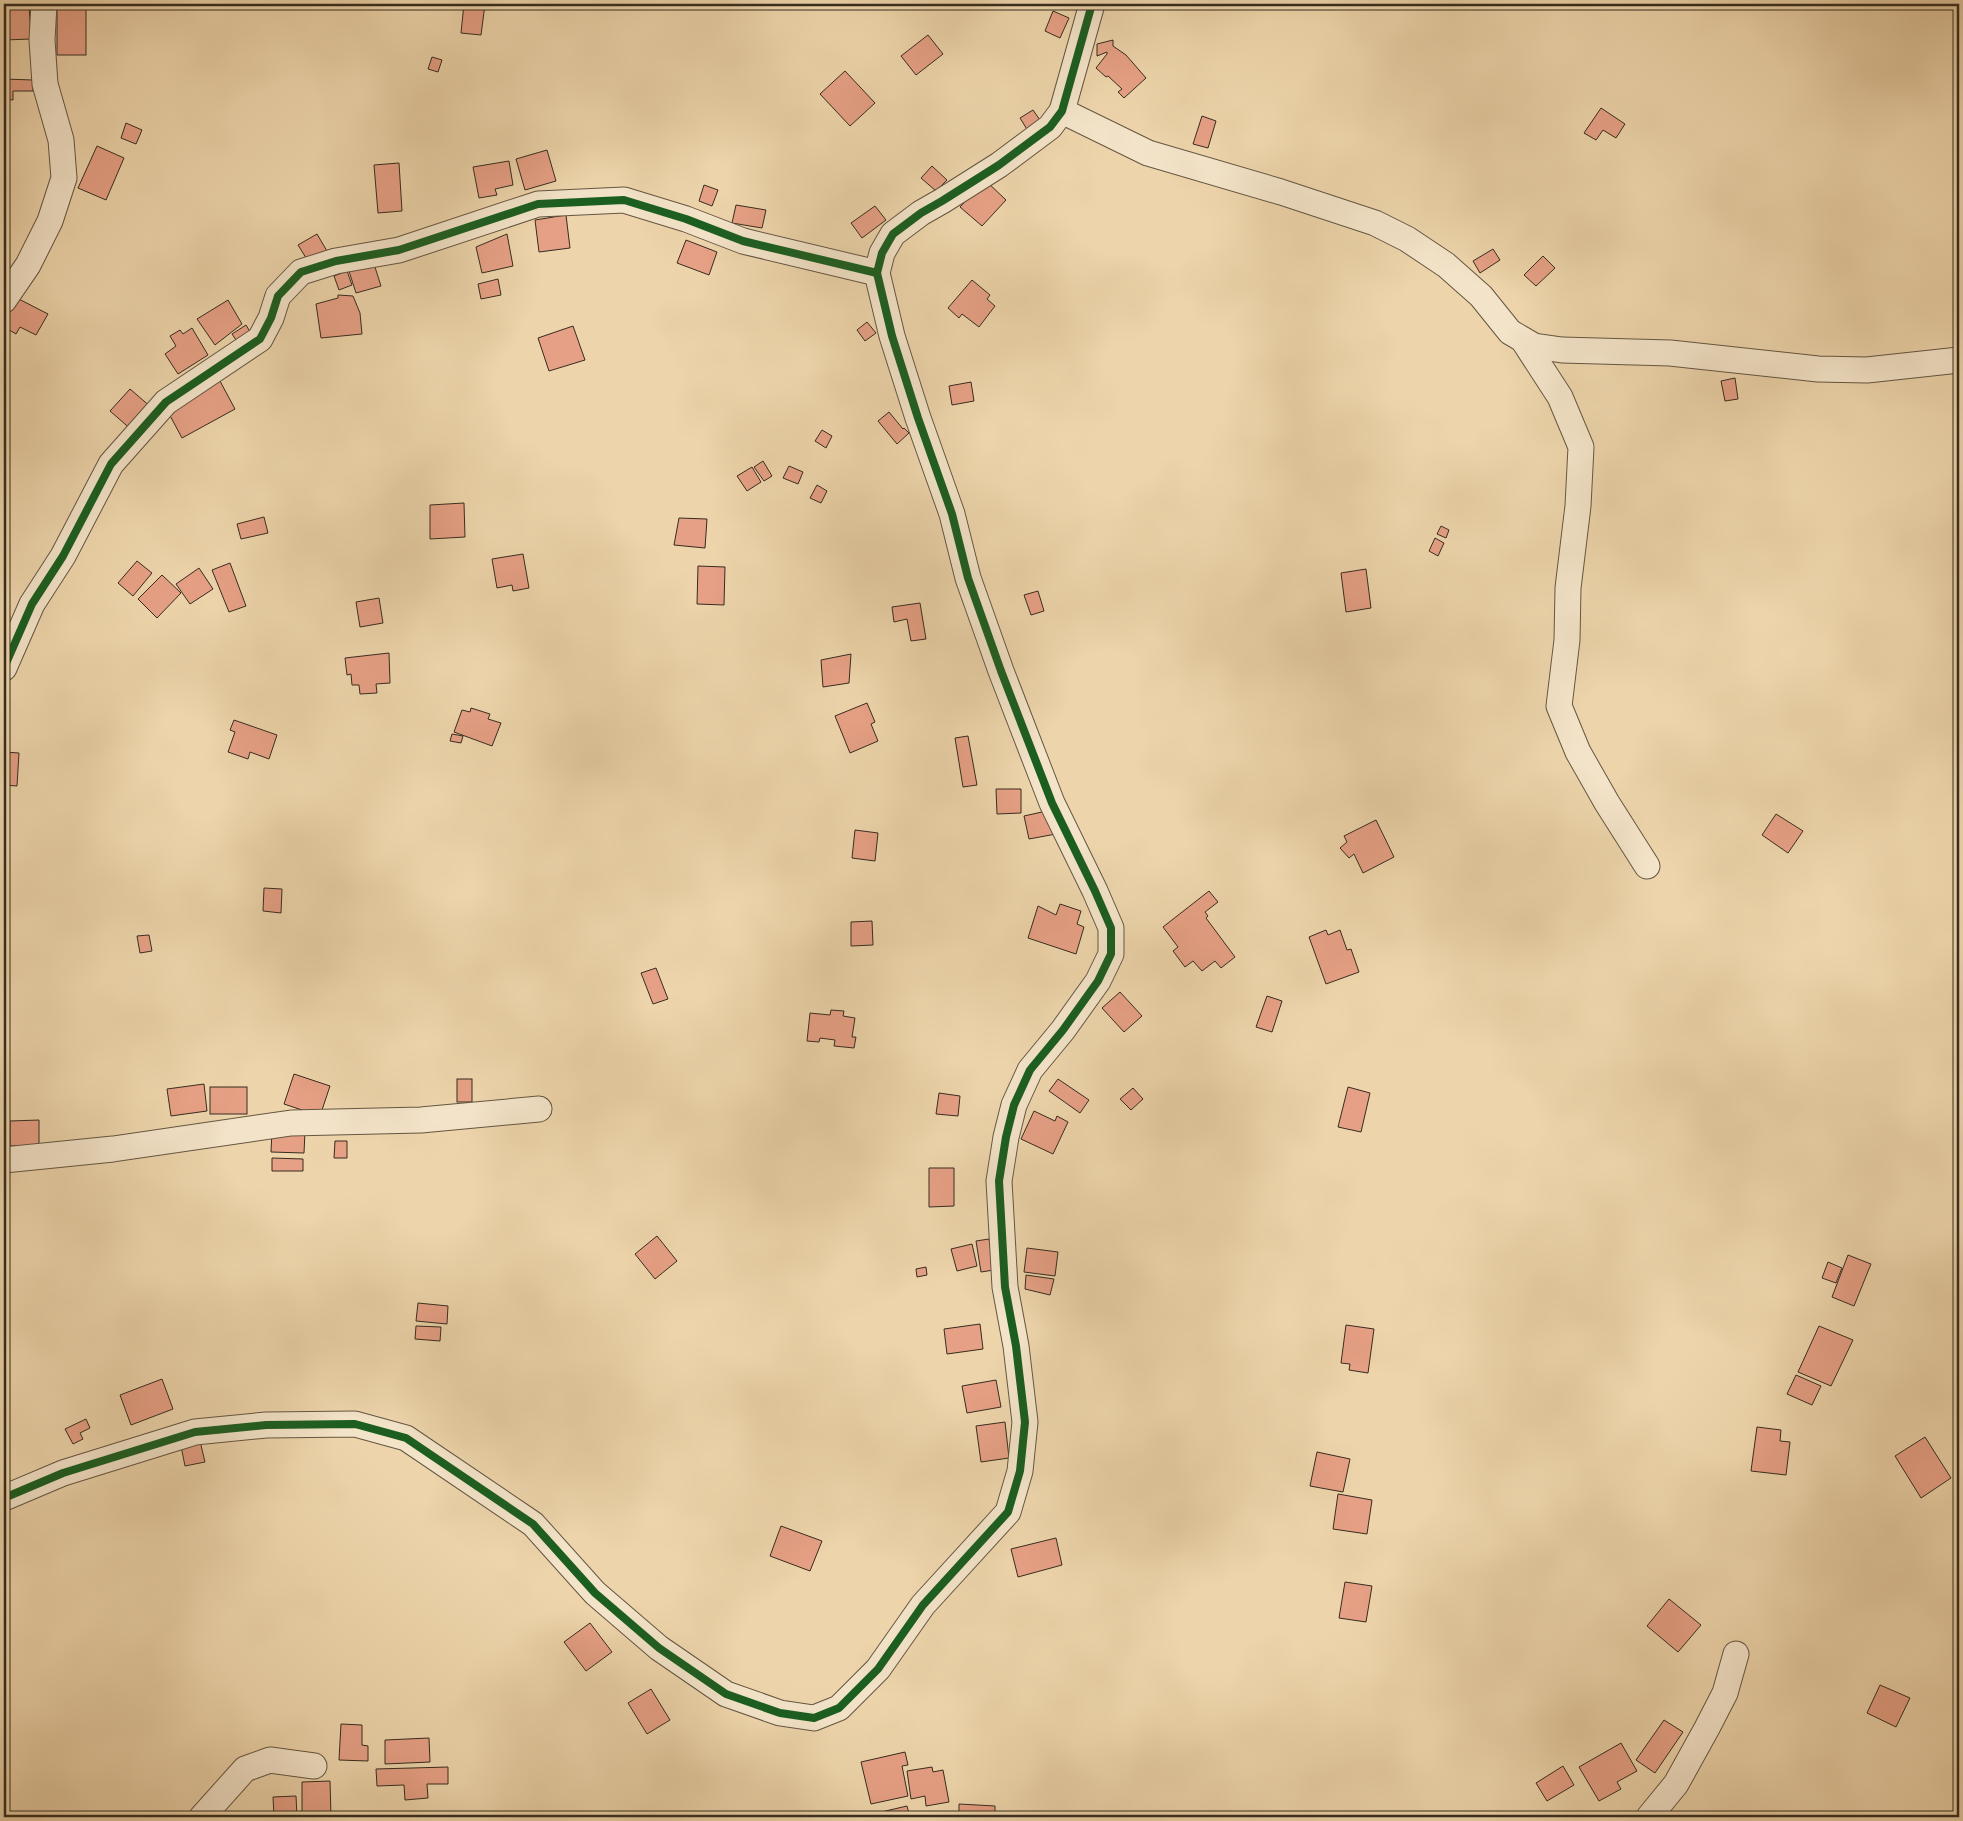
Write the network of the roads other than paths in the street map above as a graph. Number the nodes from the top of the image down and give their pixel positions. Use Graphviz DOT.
graph roads {
  1 [pos="44,4"];
  2 [pos="1092,4"];
  3 [pos="1062,111"];
  4 [pos="877,273"];
  5 [pos="4,300"];
  6 [pos="1524,340"];
  7 [pos="1959,360"];
  8 [pos="4,668"];
  9 [pos="1647,866"];
  10 [pos="539,1109"];
  11 [pos="4,1160"];
  12 [pos="4,1498"];
  13 [pos="1736,1654"];
  14 [pos="314,1766"];
  15 [pos="202,1817"];
  16 [pos="1648,1817"];
  1 -- 5 [label="street"];
  2 -- 3 [label="street"];
  3 -- 4 [label="street"];
  3 -- 6 [label="street"];
  4 -- 8 [label="street"];
  4 -- 12 [label="street"];
  6 -- 7 [label="street"];
  6 -- 9 [label="street"];
  10 -- 11 [label="street"];
  13 -- 16 [label="street"];
  14 -- 15 [label="street"];
}
